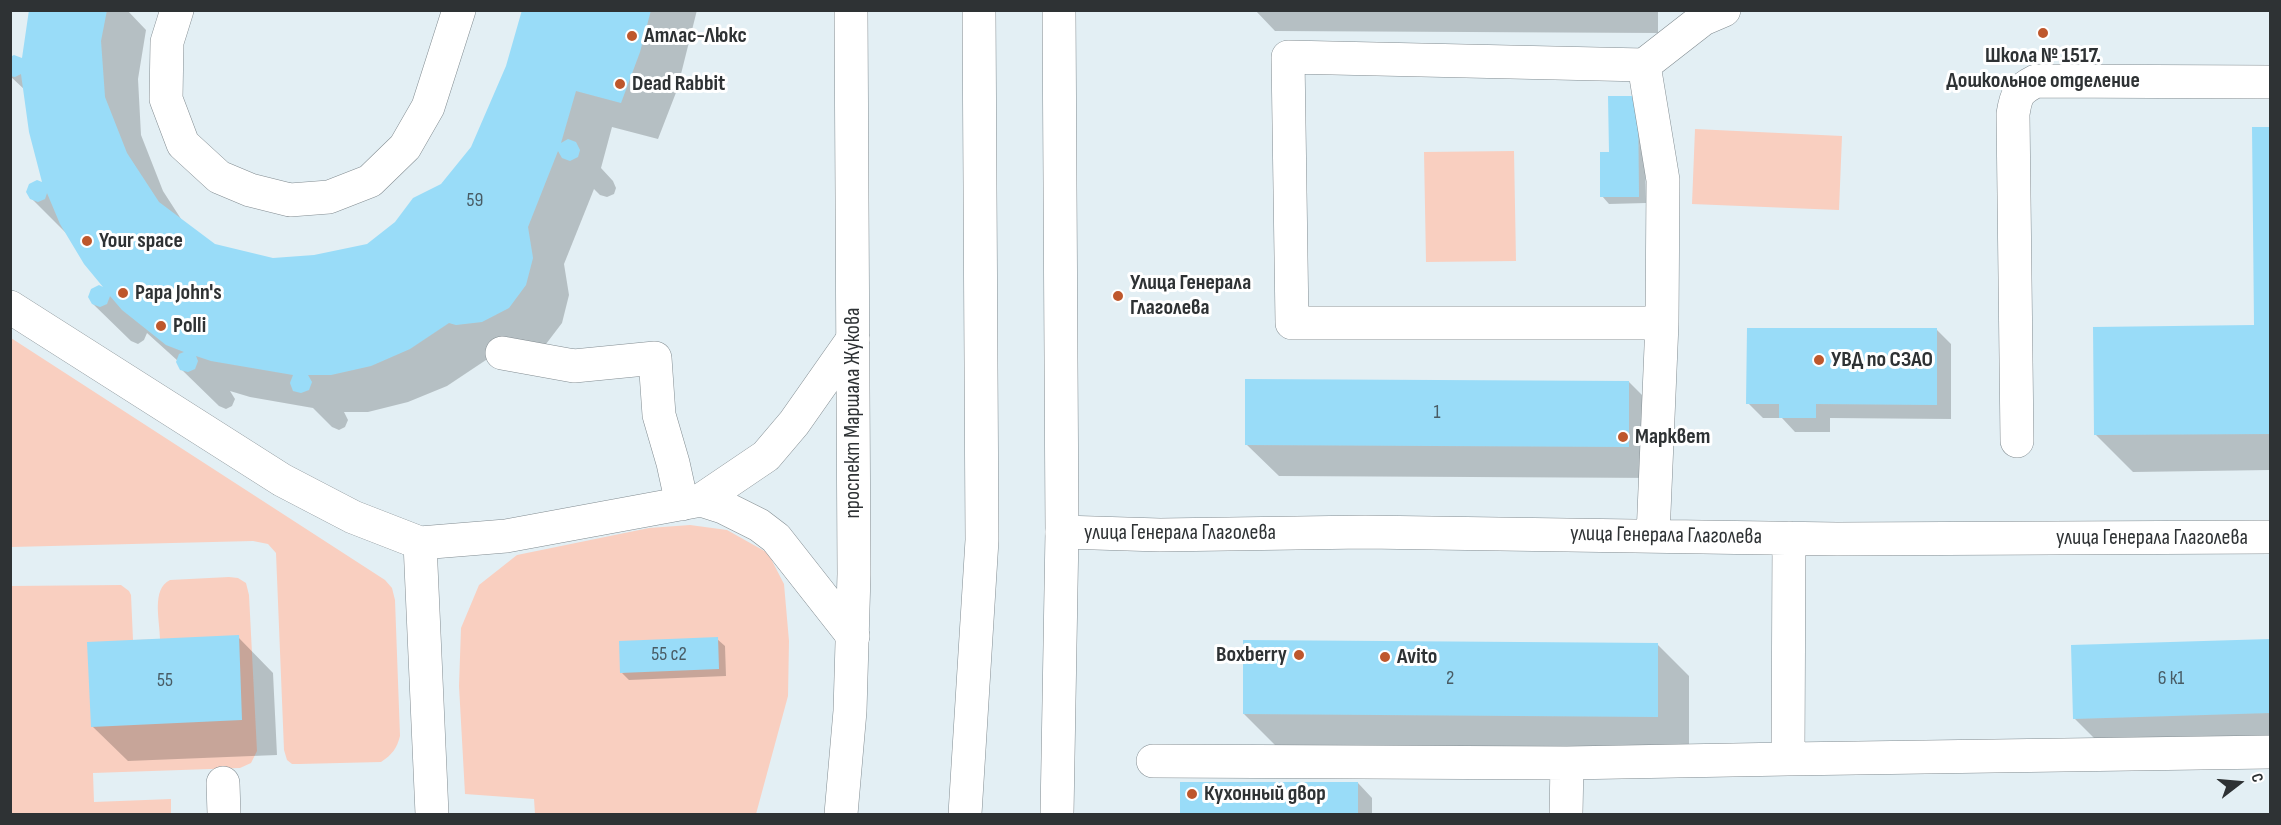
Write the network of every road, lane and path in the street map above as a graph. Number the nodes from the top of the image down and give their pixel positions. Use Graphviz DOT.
graph roads {
  1 [pos="177,10"];
  2 [pos="459,10"];
  3 [pos="851,10"];
  4 [pos="979,10"];
  5 [pos="1059,10"];
  6 [pos="1708,13"];
  7 [pos="1644,65"];
  8 [pos="2271,82"];
  9 [pos="10,307"];
  10 [pos="1662,322"];
  11 [pos="853,339"];
  12 [pos="502,353"];
  13 [pos="2017,441"];
  14 [pos="691,502"];
  15 [pos="1062,532"];
  16 [pos="1653,536"];
  17 [pos="2271,537"];
  18 [pos="1789,538"];
  19 [pos="420,543"];
  20 [pos="853,636"];
  21 [pos="972,716"];
  22 [pos="2271,752"];
  23 [pos="1788,759"];
  24 [pos="1153,761"];
  25 [pos="1567,763"];
  26 [pos="432,814"];
  27 [pos="841,814"];
  28 [pos="965,814"];
  29 [pos="977,814"];
  30 [pos="1057,814"];
  31 [pos="1566,814"];
  1 -- 2 [label="street"];
  3 -- 11 [label="street, проспект Маршала Жукова"];
  4 -- 21 [label="street"];
  5 -- 15 [label="street"];
  6 -- 7 [label="street"];
  7 -- 10 [label="street"];
  7 -- 10 [label="street"];
  8 -- 13 [label="street"];
  9 -- 19 [label="street"];
  10 -- 16 [label="street"];
  11 -- 14 [label="street"];
  11 -- 20 [label="street, проспект Маршала Жукова"];
  12 -- 14 [label="street"];
  14 -- 19 [label="street"];
  14 -- 20 [label="street"];
  15 -- 16 [label="street, улица Генерала Глаголева"];
  15 -- 30 [label="street"];
  16 -- 18 [label="street, улица Генерала Глаголева"];
  17 -- 18 [label="street, улица Генерала Глаголева"];
  18 -- 23 [label="street"];
  19 -- 26 [label="street"];
  20 -- 27 [label="street, проспект Маршала Жукова"];
  21 -- 28 [label="street"];
  21 -- 29 [label="street"];
  22 -- 23 [label="street"];
  23 -- 25 [label="street"];
  24 -- 25 [label="street"];
  25 -- 31 [label="street"];
}
